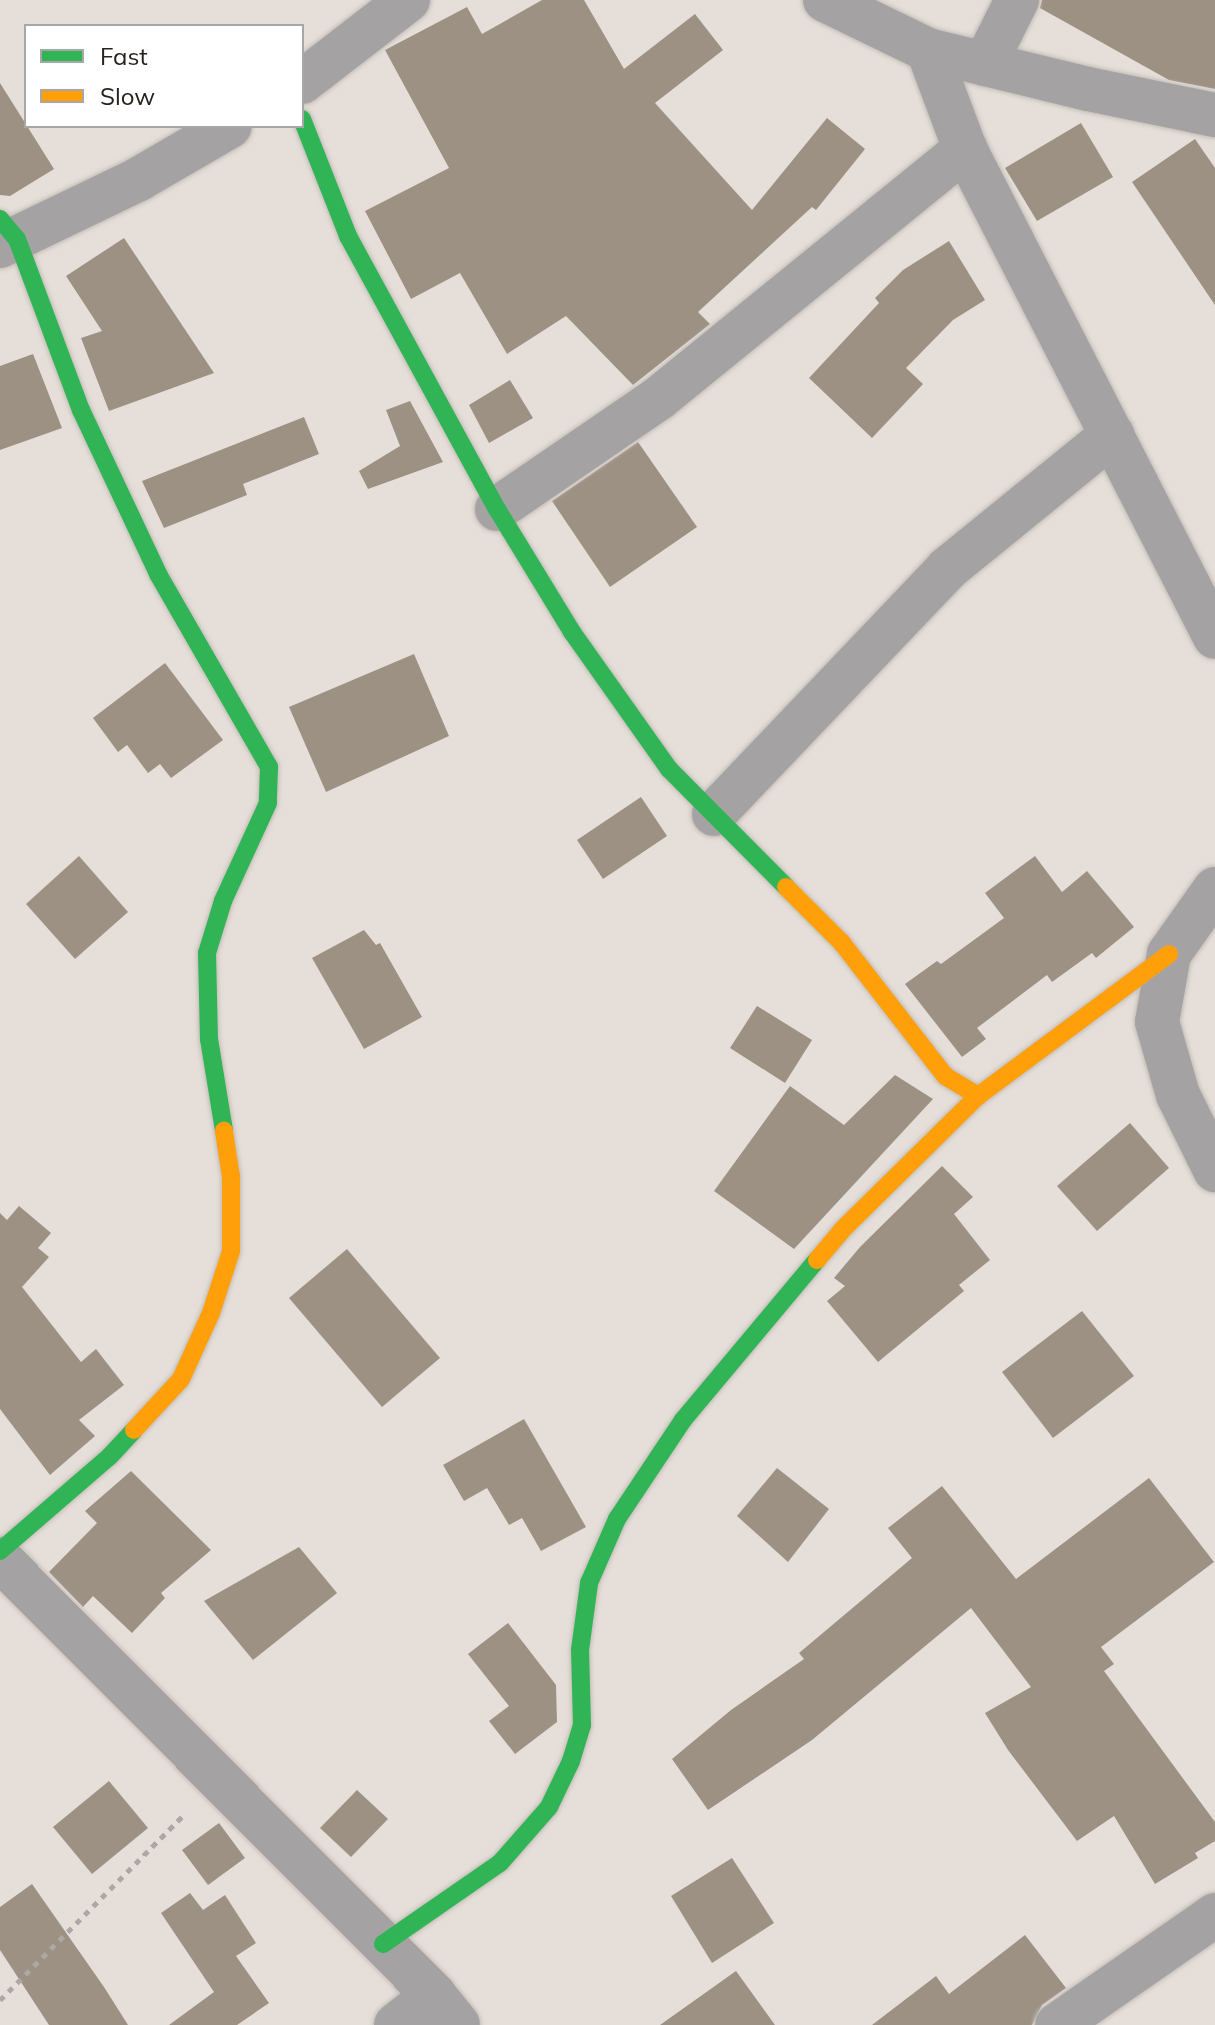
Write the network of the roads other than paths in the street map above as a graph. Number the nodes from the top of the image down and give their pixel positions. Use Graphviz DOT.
graph roads {
  1 [pos="408,0"];
  2 [pos="825,0"];
  3 [pos="1017,0"];
  4 [pos="928,50"];
  5 [pos="985,64"];
  6 [pos="304,80"];
  7 [pos="1215,115"];
  8 [pos="304,124"];
  9 [pos="227,128"];
  10 [pos="965,149"];
  11 [pos="6,235"];
  12 [pos="1112,435"];
  13 [pos="497,509"];
  14 [pos="1215,637"];
  15 [pos="714,814"];
  16 [pos="1215,889"];
  17 [pos="1169,954"];
  18 [pos="978,1096"];
  19 [pos="1215,1170"];
  20 [pos="0,1551"];
  21 [pos="0,1559"];
  22 [pos="1215,1915"];
  23 [pos="383,1944"];
  24 [pos="446,2010"];
  25 [pos="396,2025"];
  26 [pos="1057,2025"];
  1 -- 6 [label="street"];
  2 -- 4 [label="street"];
  3 -- 5 [label="street"];
  4 -- 5 [label="street"];
  4 -- 10 [label="street"];
  5 -- 7 [label="street"];
  8 -- 13 [label="street"];
  9 -- 11 [label="street"];
  10 -- 12 [label="street"];
  10 -- 13 [label="street"];
  11 -- 20 [label="street"];
  12 -- 14 [label="street"];
  12 -- 15 [label="street"];
  13 -- 15 [label="street"];
  15 -- 18 [label="street"];
  16 -- 17 [label="street"];
  17 -- 18 [label="street"];
  17 -- 19 [label="street"];
  18 -- 23 [label="street"];
  21 -- 23 [label="street"];
  22 -- 26 [label="street"];
  23 -- 24 [label="street"];
  24 -- 25 [label="street"];
}
